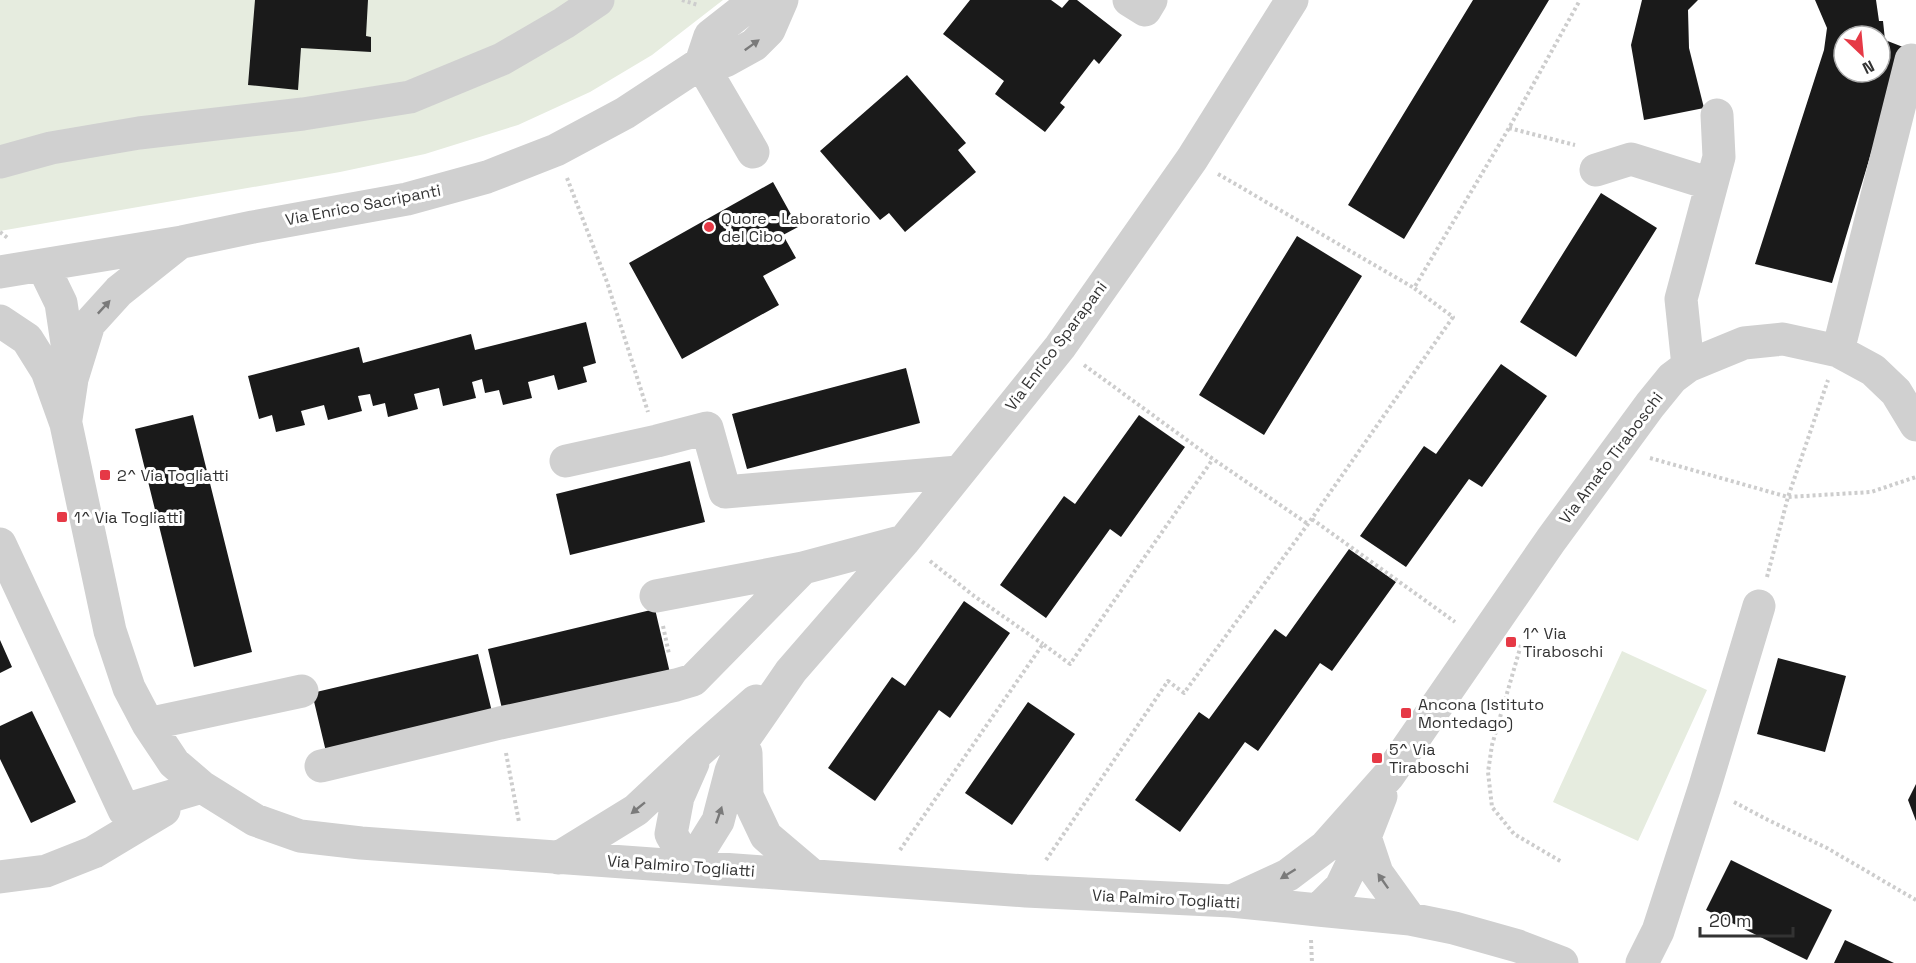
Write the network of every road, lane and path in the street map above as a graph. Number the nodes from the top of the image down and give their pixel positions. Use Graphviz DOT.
graph roads {
  1 [pos="598,0"];
  2 [pos="764,0"];
  3 [pos="782,0"];
  4 [pos="1129,0"];
  5 [pos="1151,0"];
  6 [pos="1292,0"];
  7 [pos="1580,0"];
  8 [pos="1916,61"];
  9 [pos="701,63"];
  10 [pos="1717,115"];
  11 [pos="1509,128"];
  12 [pos="1575,145"];
  13 [pos="556,150"];
  14 [pos="753,152"];
  15 [pos="1192,159"];
  16 [pos="0,162"];
  17 [pos="1596,170"];
  18 [pos="1711,184"];
  19 [pos="182,242"];
  20 [pos="43,266"];
  21 [pos="0,272"];
  22 [pos="1414,288"];
  23 [pos="0,321"];
  24 [pos="1060,347"];
  25 [pos="1838,351"];
  26 [pos="1688,366"];
  27 [pos="60,375"];
  28 [pos="1916,425"];
  29 [pos="657,441"];
  30 [pos="1618,448"];
  31 [pos="1213,459"];
  32 [pos="566,461"];
  33 [pos="958,472"];
  34 [pos="1916,477"];
  35 [pos="1788,497"];
  36 [pos="1312,519"];
  37 [pos="1308,524"];
  38 [pos="904,541"];
  39 [pos="0,544"];
  40 [pos="803,568"];
  41 [pos="656,596"];
  42 [pos="1759,606"];
  43 [pos="1483,641"];
  44 [pos="1521,642"];
  45 [pos="1043,644"];
  46 [pos="791,670"];
  47 [pos="676,686"];
  48 [pos="302,691"];
  49 [pos="500,723"];
  50 [pos="148,724"];
  51 [pos="746,735"];
  52 [pos="698,753"];
  53 [pos="321,766"];
  54 [pos="1389,774"];
  55 [pos="1705,786"];
  56 [pos="201,787"];
  57 [pos="1365,837"];
  58 [pos="1325,847"];
  59 [pos="526,854"];
  60 [pos="558,858"];
  61 [pos="1562,862"];
  62 [pos="690,866"];
  63 [pos="812,876"];
  64 [pos="0,877"];
  65 [pos="879,880"];
  66 [pos="1026,891"];
  67 [pos="1916,900"];
  68 [pos="1231,902"];
  69 [pos="1318,910"];
  70 [pos="1410,919"];
  71 [pos="1562,963"];
  72 [pos="1642,963"];
  1 -- 16 [label="street"];
  2 -- 9 [label="street"];
  9 -- 3 [label="street, Via Enrico Sacripanti, one-way"];
  4 -- 5 [label="street"];
  6 -- 15 [label="street, Via Enrico Sparapani"];
  7 -- 11 [label="path"];
  8 -- 25 [label="street"];
  9 -- 13 [label="street, Via Enrico Sacripanti"];
  9 -- 14 [label="street"];
  10 -- 18 [label="street"];
  11 -- 12 [label="path"];
  11 -- 22 [label="path"];
  13 -- 19 [label="street, Via Enrico Sacripanti"];
  13 -- 29 [label="path"];
  15 -- 22 [label="path"];
  15 -- 24 [label="street, Via Enrico Sparapani"];
  17 -- 18 [label="street"];
  18 -- 26 [label="street"];
  19 -- 20 [label="street, Via Enrico Sacripanti"];
  27 -- 19 [label="street, one-way"];
  20 -- 21 [label="street, Via Enrico Sacripanti"];
  20 -- 27 [label="street, Via Palmiro Togliatti"];
  22 -- 36 [label="path"];
  23 -- 27 [label="street, Via Palmiro Togliatti"];
  24 -- 31 [label="path"];
  24 -- 33 [label="street, Via Enrico Sparapani"];
  25 -- 26 [label="street, Via Amato Tiraboschi"];
  25 -- 28 [label="street, Via Amato Tiraboschi"];
  25 -- 35 [label="path"];
  26 -- 30 [label="street, Via Amato Tiraboschi"];
  27 -- 50 [label="street, Via Palmiro Togliatti"];
  29 -- 32 [label="street"];
  29 -- 33 [label="street"];
  30 -- 35 [label="path"];
  30 -- 43 [label="street, Via Amato Tiraboschi"];
  31 -- 37 [label="path"];
  31 -- 45 [label="path"];
  33 -- 38 [label="street, Via Enrico Sparapani"];
  34 -- 35 [label="path"];
  35 -- 42 [label="path"];
  36 -- 37 [label="path"];
  36 -- 43 [label="path"];
  37 -- 66 [label="path"];
  38 -- 40 [label="street"];
  38 -- 45 [label="path"];
  38 -- 46 [label="street, Via Enrico Sparapani"];
  39 -- 56 [label="street"];
  40 -- 41 [label="street"];
  40 -- 47 [label="street"];
  41 -- 47 [label="path"];
  42 -- 55 [label="street"];
  43 -- 54 [label="street, Via Amato Tiraboschi"];
  44 -- 61 [label="path"];
  45 -- 65 [label="path"];
  46 -- 51 [label="street, Via Enrico Sparapani"];
  46 -- 52 [label="street, Via Enrico Sparapani"];
  47 -- 49 [label="street"];
  48 -- 50 [label="street"];
  49 -- 53 [label="street"];
  49 -- 59 [label="path"];
  50 -- 56 [label="street, Via Palmiro Togliatti"];
  62 -- 51 [label="street, Via Enrico Sparapani, one-way"];
  51 -- 63 [label="street"];
  52 -- 60 [label="street, Via Enrico Sparapani, one-way"];
  52 -- 62 [label="street, Via Enrico Sparapani"];
  54 -- 57 [label="street, Via Amato Tiraboschi"];
  54 -- 58 [label="street, Via Amato Tiraboschi"];
  55 -- 67 [label="path"];
  55 -- 72 [label="street"];
  56 -- 59 [label="street, Via Palmiro Togliatti"];
  56 -- 64 [label="street"];
  57 -- 69 [label="street, Via Amato Tiraboschi"];
  70 -- 57 [label="street, one-way"];
  58 -- 68 [label="street, Via Amato Tiraboschi, one-way"];
  58 -- 69 [label="street"];
  59 -- 60 [label="street, Via Palmiro Togliatti"];
  60 -- 62 [label="street, Via Palmiro Togliatti"];
  62 -- 63 [label="street, Via Palmiro Togliatti"];
  63 -- 65 [label="street, Via Palmiro Togliatti"];
  65 -- 66 [label="street, Via Palmiro Togliatti"];
  66 -- 68 [label="street, Via Palmiro Togliatti"];
  68 -- 69 [label="street, Via Palmiro Togliatti"];
  69 -- 70 [label="street, Via Palmiro Togliatti"];
  70 -- 71 [label="street, Via Palmiro Togliatti"];
}
